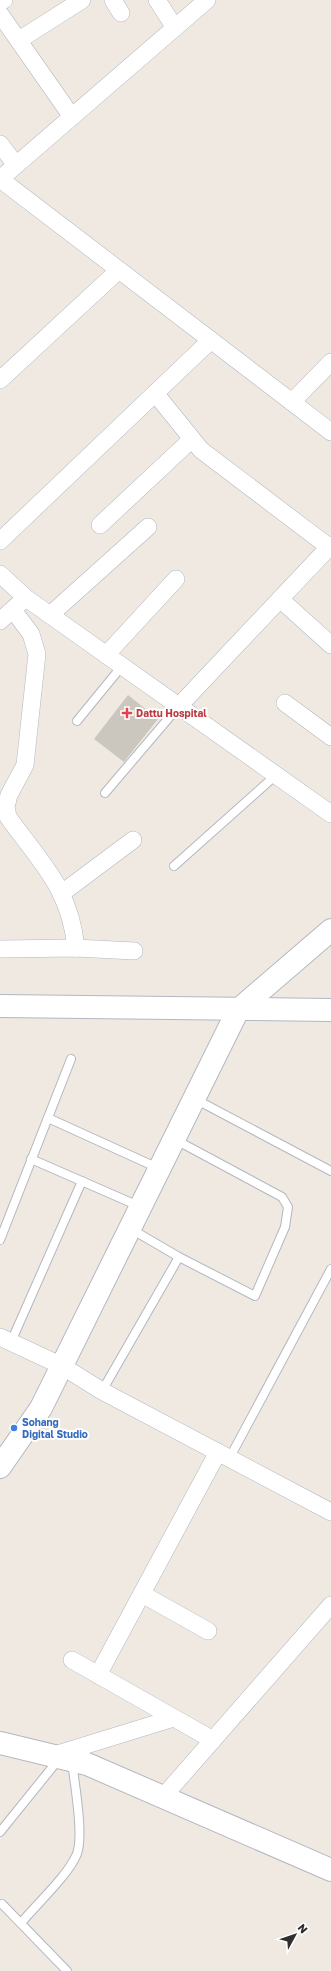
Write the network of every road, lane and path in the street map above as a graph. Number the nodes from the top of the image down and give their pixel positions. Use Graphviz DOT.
graph roads {
  1 [pos="4,0"];
  2 [pos="82,0"];
  3 [pos="157,0"];
  4 [pos="207,0"];
  5 [pos="0,2"];
  6 [pos="0,14"];
  7 [pos="175,28"];
  8 [pos="19,40"];
  9 [pos="72,117"];
  10 [pos="0,144"];
  11 [pos="16,166"];
  12 [pos="0,179"];
  13 [pos="119,270"];
  14 [pos="211,340"];
  15 [pos="331,362"];
  16 [pos="0,380"];
  17 [pos="155,393"];
  18 [pos="292,402"];
  19 [pos="331,432"];
  20 [pos="192,439"];
  21 [pos="100,525"];
  22 [pos="148,527"];
  23 [pos="0,541"];
  24 [pos="330,546"];
  25 [pos="0,574"];
  26 [pos="176,579"];
  27 [pos="26,598"];
  28 [pos="280,599"];
  29 [pos="12,610"];
  30 [pos="50,615"];
  31 [pos="0,621"];
  32 [pos="331,645"];
  33 [pos="106,655"];
  34 [pos="122,666"];
  35 [pos="285,702"];
  36 [pos="179,706"];
  37 [pos="77,721"];
  38 [pos="331,737"];
  39 [pos="276,775"];
  40 [pos="105,794"];
  41 [pos="331,814"];
  42 [pos="133,840"];
  43 [pos="174,866"];
  44 [pos="62,893"];
  45 [pos="331,930"];
  46 [pos="76,948"];
  47 [pos="0,949"];
  48 [pos="134,950"];
  49 [pos="0,1006"];
  50 [pos="238,1010"];
  51 [pos="331,1010"];
  52 [pos="71,1058"];
  53 [pos="195,1098"];
  54 [pos="48,1118"];
  55 [pos="174,1139"];
  56 [pos="32,1159"];
  57 [pos="160,1169"];
  58 [pos="331,1170"];
  59 [pos="82,1181"];
  60 [pos="141,1206"];
  61 [pos="130,1229"];
  62 [pos="0,1240"];
  63 [pos="178,1257"];
  64 [pos="331,1269"];
  65 [pos="5,1340"];
  66 [pos="62,1366"];
  67 [pos="102,1391"];
  68 [pos="224,1456"];
  69 [pos="0,1467"];
  70 [pos="331,1512"];
  71 [pos="142,1594"];
  72 [pos="331,1605"];
  73 [pos="208,1631"];
  74 [pos="72,1660"];
  75 [pos="98,1675"];
  76 [pos="174,1718"];
  77 [pos="213,1740"];
  78 [pos="0,1743"];
  79 [pos="62,1757"];
  80 [pos="163,1797"];
  81 [pos="0,1832"];
  82 [pos="331,1870"];
  83 [pos="2,1904"];
  84 [pos="21,1923"];
  85 [pos="67,1971"];
  1 -- 5 [label="street"];
  2 -- 8 [label="street"];
  3 -- 7 [label="street"];
  4 -- 7 [label="street"];
  6 -- 8 [label="street"];
  7 -- 9 [label="street"];
  8 -- 9 [label="street"];
  9 -- 11 [label="street"];
  10 -- 11 [label="street"];
  11 -- 12 [label="street"];
  12 -- 13 [label="street"];
  13 -- 14 [label="street"];
  13 -- 16 [label="street"];
  14 -- 17 [label="street"];
  14 -- 18 [label="street"];
  15 -- 18 [label="street"];
  17 -- 20 [label="street"];
  17 -- 23 [label="street"];
  18 -- 19 [label="street"];
  20 -- 21 [label="street"];
  20 -- 24 [label="street"];
  22 -- 30 [label="street"];
  24 -- 28 [label="street"];
  25 -- 27 [label="street"];
  26 -- 33 [label="street"];
  27 -- 29 [label="street"];
  27 -- 30 [label="street"];
  28 -- 32 [label="street"];
  28 -- 36 [label="street"];
  29 -- 31 [label="street"];
  29 -- 44 [label="street"];
  30 -- 33 [label="street"];
  33 -- 34 [label="street"];
  34 -- 36 [label="street"];
  34 -- 37 [label="lane"];
  35 -- 38 [label="street"];
  36 -- 39 [label="street"];
  36 -- 40 [label="lane"];
  39 -- 41 [label="street"];
  39 -- 43 [label="lane"];
  42 -- 44 [label="street"];
  44 -- 46 [label="street"];
  45 -- 50 [label="street"];
  46 -- 47 [label="street"];
  46 -- 48 [label="street"];
  49 -- 50 [label="street"];
  50 -- 51 [label="street"];
  50 -- 53 [label="street"];
  52 -- 54 [label="lane"];
  53 -- 55 [label="street"];
  53 -- 58 [label="lane"];
  54 -- 56 [label="lane"];
  54 -- 57 [label="lane"];
  55 -- 57 [label="street"];
  55 -- 63 [label="lane"];
  56 -- 59 [label="lane"];
  56 -- 62 [label="lane"];
  57 -- 60 [label="street"];
  59 -- 60 [label="lane"];
  59 -- 65 [label="lane"];
  60 -- 61 [label="street"];
  61 -- 63 [label="lane"];
  61 -- 66 [label="street"];
  63 -- 67 [label="lane"];
  64 -- 68 [label="lane"];
  65 -- 66 [label="street"];
  66 -- 67 [label="street"];
  66 -- 69 [label="street"];
  67 -- 68 [label="street"];
  68 -- 70 [label="street"];
  68 -- 71 [label="street"];
  71 -- 73 [label="street"];
  71 -- 75 [label="street"];
  72 -- 77 [label="street"];
  74 -- 75 [label="street"];
  75 -- 76 [label="street"];
  76 -- 77 [label="street"];
  76 -- 79 [label="street"];
  77 -- 80 [label="street"];
  78 -- 79 [label="street"];
  79 -- 80 [label="street"];
  79 -- 81 [label="lane"];
  79 -- 84 [label="lane"];
  80 -- 82 [label="street"];
  83 -- 84 [label="lane"];
  84 -- 85 [label="lane"];
}
